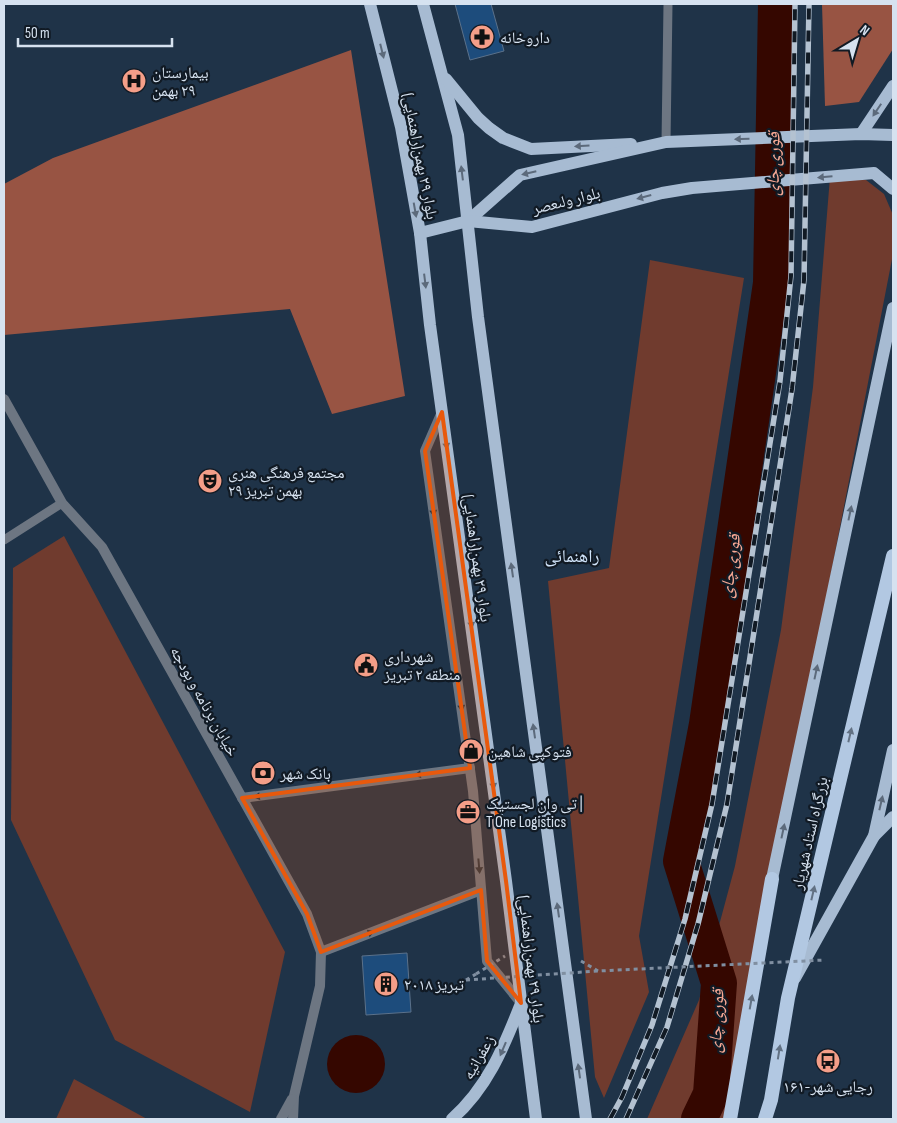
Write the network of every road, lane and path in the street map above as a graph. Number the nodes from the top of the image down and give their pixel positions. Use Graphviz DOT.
graph roads {
  1 [pos="370,4"];
  2 [pos="424,4"];
  3 [pos="668,4"];
  4 [pos="443,74"];
  5 [pos="893,86"];
  6 [pos="861,134"];
  7 [pos="893,135"];
  8 [pos="666,142"];
  9 [pos="893,189"];
  10 [pos="468,222"];
  11 [pos="420,233"];
  12 [pos="893,308"];
  13 [pos="4,399"];
  14 [pos="442,412"];
  15 [pos="62,503"];
  16 [pos="4,540"];
  17 [pos="893,556"];
  18 [pos="893,750"];
  19 [pos="470,768"];
  20 [pos="242,798"];
  21 [pos="893,817"];
  22 [pos="874,836"];
  23 [pos="772,879"];
  24 [pos="481,890"];
  25 [pos="321,952"];
  26 [pos="505,956"];
  27 [pos="825,960"];
  28 [pos="790,987"];
  29 [pos="521,1004"];
  30 [pos="294,1096"];
  31 [pos="771,1100"];
  32 [pos="281,1119"];
  33 [pos="293,1119"];
  34 [pos="452,1119"];
  35 [pos="536,1119"];
  36 [pos="586,1119"];
  37 [pos="730,1119"];
  38 [pos="765,1119"];
  39 [pos="770,1119"];
  1 -- 11 [label="main road, بلوار ٢٩ بهمن(راهنمایی), one-way"];
  2 -- 4 [label="main road, بلوار ٢٩ بهمن(راهنمایی)"];
  3 -- 8 [label="lane"];
  8 -- 4 [label="main road, one-way"];
  10 -- 4 [label="main road, بلوار ٢٩ بهمن(راهنمایی), one-way"];
  5 -- 6 [label="main road, one-way"];
  6 -- 7 [label="main road"];
  6 -- 8 [label="main road, one-way"];
  8 -- 10 [label="main road, one-way"];
  9 -- 10 [label="main road, بلوار ولىعصر, one-way"];
  10 -- 11 [label="main road"];
  36 -- 10 [label="main road, بلوار ٢٩ بهمن(راهنمایی), one-way"];
  11 -- 14 [label="main road, بلوار ٢٩ بهمن(راهنمایی), one-way"];
  23 -- 12 [label="main road, one-way"];
  13 -- 15 [label="street, خیابان برنامه و بودجه"];
  14 -- 19 [label="street, one-way"];
  14 -- 29 [label="main road, بلوار ٢٩ بهمن(راهنمایی), one-way"];
  15 -- 16 [label="lane"];
  15 -- 20 [label="street, خیابان برنامه و بودجه"];
  28 -- 17 [label="highway, بزرگراه استاد شهریار, one-way"];
  22 -- 18 [label="main road, one-way"];
  19 -- 20 [label="street, one-way"];
  19 -- 24 [label="street, one-way"];
  20 -- 25 [label="street, خیابان برنامه و بودجه"];
  21 -- 22 [label="main road"];
  22 -- 28 [label="main road"];
  37 -- 23 [label="highway, بزرگراه استاد شهریار, one-way"];
  25 -- 24 [label="street, one-way"];
  24 -- 29 [label="street"];
  25 -- 30 [label="street, خیابان برنامه و بودجه"];
  26 -- 27 [label="path, bridge"];
  31 -- 28 [label="highway, بزرگراه استاد شهریار, one-way"];
  29 -- 34 [label="main road, زعفرانیه, one-way"];
  29 -- 35 [label="main road, بلوار ٢٩ بهمن(راهنمایی)"];
  30 -- 32 [label="street, خیابان برنامه و بودجه"];
  30 -- 33 [label="street, خیابان برنامه و بودجه"];
  31 -- 38 [label="highway, بزرگراه استاد شهریار"];
  31 -- 39 [label="highway"];
}
